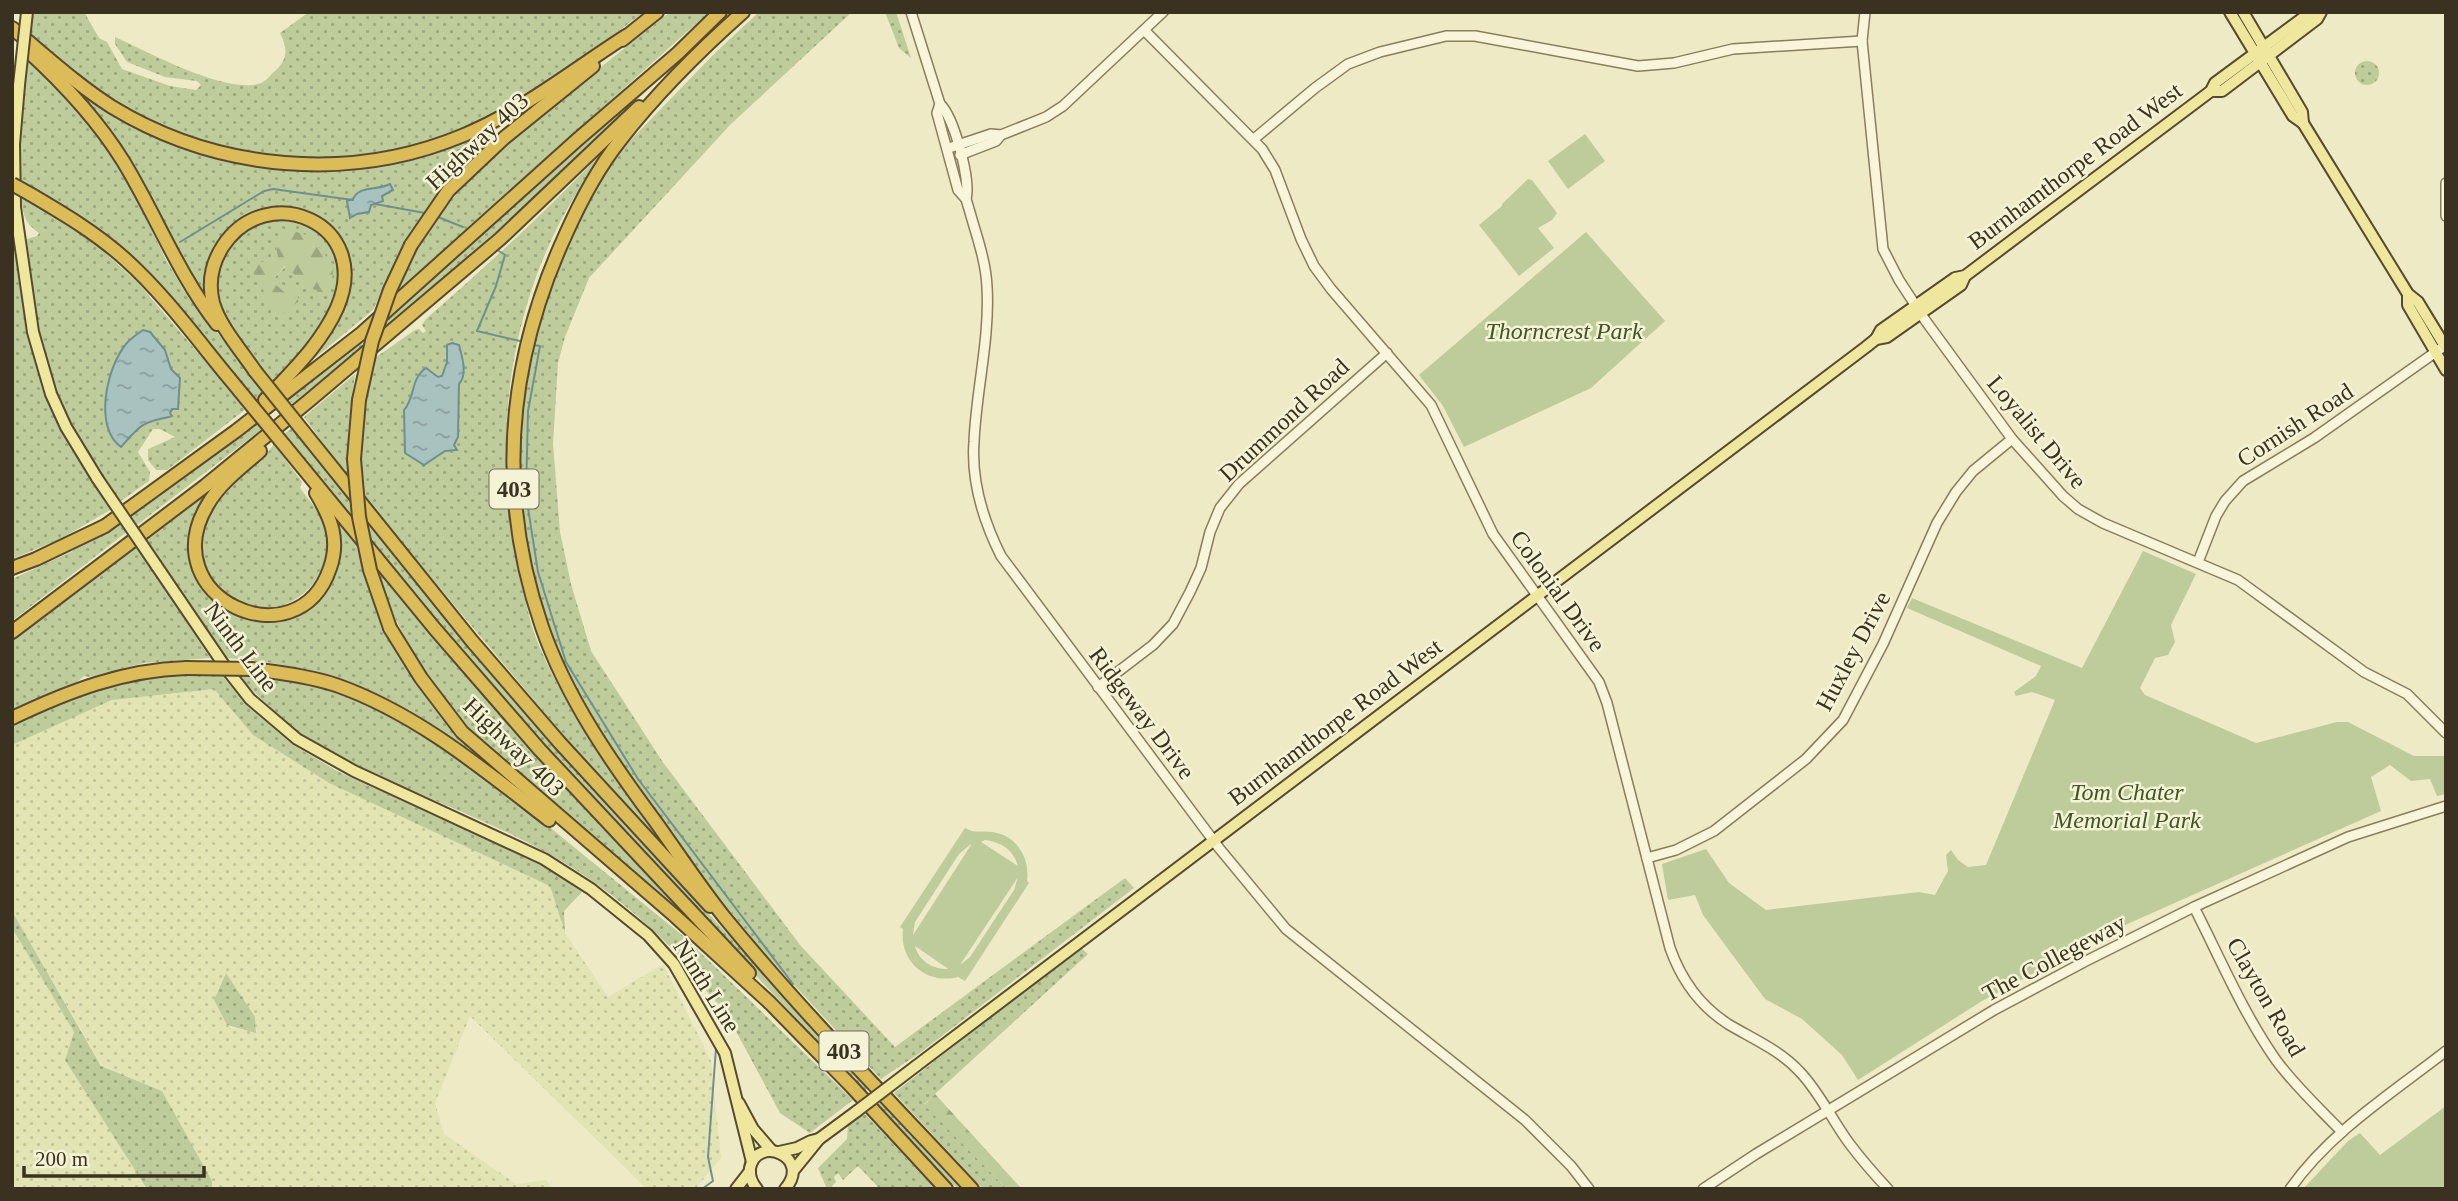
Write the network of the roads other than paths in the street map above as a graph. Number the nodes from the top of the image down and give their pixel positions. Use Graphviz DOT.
graph roads {
  1 [pos="27,12"];
  2 [pos="657,12"];
  3 [pos="720,12"];
  4 [pos="743,12"];
  5 [pos="911,12"];
  6 [pos="1163,12"];
  7 [pos="1866,12"];
  8 [pos="2230,12"];
  9 [pos="2243,12"];
  10 [pos="2249,12"];
  11 [pos="2321,12"];
  12 [pos="2309,13"];
  13 [pos="12,28"];
  14 [pos="1145,31"];
  15 [pos="626,36"];
  16 [pos="12,37"];
  17 [pos="1862,41"];
  18 [pos="2262,54"];
  19 [pos="694,56"];
  20 [pos="940,104"];
  21 [pos="1254,139"];
  22 [pos="947,148"];
  23 [pos="959,150"];
  24 [pos="2446,183"];
  25 [pos="12,184"];
  26 [pos="966,199"];
  27 [pos="2446,216"];
  28 [pos="1918,309"];
  29 [pos="2443,347"];
  30 [pos="1387,353"];
  31 [pos="2446,370"];
  32 [pos="255,371"];
  33 [pos="311,399"];
  34 [pos="236,431"];
  35 [pos="2012,439"];
  36 [pos="294,460"];
  37 [pos="2198,562"];
  38 [pos="12,568"];
  39 [pos="1537,596"];
  40 [pos="12,632"];
  41 [pos="1098,687"];
  42 [pos="12,718"];
  43 [pos="2446,733"];
  44 [pos="2446,806"];
  45 [pos="1214,841"];
  46 [pos="1647,858"];
  47 [pos="632,878"];
  48 [pos="2194,907"];
  49 [pos="724,916"];
  50 [pos="770,1003"];
  51 [pos="2446,1051"];
  52 [pos="737,1101"];
  53 [pos="1830,1111"];
  54 [pos="2343,1132"];
  55 [pos="819,1139"];
  56 [pos="776,1152"];
  57 [pos="751,1166"];
  58 [pos="793,1174"];
  59 [pos="736,1189"];
  60 [pos="757,1189"];
  61 [pos="785,1189"];
  62 [pos="793,1189"];
  63 [pos="946,1189"];
  64 [pos="972,1189"];
  65 [pos="1589,1189"];
  66 [pos="1703,1189"];
  67 [pos="1888,1189"];
  68 [pos="2290,1189"];
  1 -- 52 [label="main road, Ninth Line, bridge"];
  2 -- 15 [label="highway, Highway 403 / 403"];
  3 -- 34 [label="highway"];
  4 -- 19 [label="highway, 403"];
  5 -- 20 [label="street, Ridgeway Drive"];
  6 -- 14 [label="street"];
  7 -- 17 [label="street, Loyalist Drive"];
  8 -- 18 [label="main road"];
  9 -- 18 [label="main road"];
  10 -- 12 [label="main road"];
  11 -- 18 [label="main road, Burnhamthorpe Road West"];
  12 -- 18 [label="main road, Burnhamthorpe Road West"];
  13 -- 15 [label="highway"];
  14 -- 21 [label="street, Colonial Drive"];
  14 -- 23 [label="street"];
  15 -- 47 [label="highway, Highway 403 / 403, bridge"];
  16 -- 32 [label="highway"];
  17 -- 21 [label="street"];
  17 -- 28 [label="street, Loyalist Drive"];
  18 -- 28 [label="main road, Burnhamthorpe Road West"];
  18 -- 29 [label="main road"];
  19 -- 33 [label="highway"];
  19 -- 49 [label="highway, 403"];
  20 -- 22 [label="street, Ridgeway Drive"];
  20 -- 23 [label="street, Ridgeway Drive"];
  21 -- 30 [label="street, Colonial Drive"];
  22 -- 23 [label="street"];
  22 -- 26 [label="street, Ridgeway Drive"];
  23 -- 26 [label="street, Ridgeway Drive"];
  24 -- 27 [label="street"];
  25 -- 36 [label="highway, bridge"];
  26 -- 41 [label="street, Ridgeway Drive"];
  28 -- 35 [label="street, Loyalist Drive"];
  28 -- 39 [label="main road, Burnhamthorpe Road West"];
  29 -- 31 [label="main road"];
  29 -- 37 [label="street, Cornish Road"];
  30 -- 39 [label="street, Colonial Drive"];
  30 -- 41 [label="street, Drummond Road"];
  32 -- 34 [label="highway"];
  32 -- 49 [label="highway, bridge"];
  33 -- 36 [label="highway"];
  33 -- 40 [label="highway"];
  34 -- 38 [label="highway"];
  35 -- 37 [label="street, Loyalist Drive"];
  35 -- 46 [label="street, Huxley Drive"];
  36 -- 50 [label="highway"];
  37 -- 43 [label="street, Loyalist Drive"];
  39 -- 45 [label="main road, Burnhamthorpe Road West"];
  39 -- 46 [label="street, Colonial Drive"];
  41 -- 45 [label="street, Ridgeway Drive"];
  42 -- 47 [label="highway, bridge"];
  44 -- 48 [label="street, The Collegeway"];
  45 -- 55 [label="main road, Burnhamthorpe Road West, bridge"];
  45 -- 65 [label="street, Ridgeway Drive"];
  46 -- 53 [label="street, Colonial Drive"];
  47 -- 50 [label="highway, Highway 403 / 403"];
  48 -- 53 [label="street, The Collegeway"];
  48 -- 54 [label="street, Clayton Road"];
  49 -- 64 [label="highway, 403"];
  50 -- 63 [label="highway, Highway 403 / 403"];
  51 -- 54 [label="street"];
  52 -- 56 [label="main road, Ninth Line"];
  52 -- 57 [label="main road, Ninth Line"];
  53 -- 66 [label="street, The Collegeway"];
  53 -- 67 [label="street, Colonial Drive"];
  54 -- 68 [label="street"];
  55 -- 56 [label="main road, Burnhamthorpe Road West"];
  55 -- 58 [label="main road, Burnhamthorpe Road West"];
  56 -- 57 [label="main road, Burnhamthorpe Road West"];
  56 -- 58 [label="main road, Ninth Line"];
  57 -- 59 [label="main road"];
  57 -- 60 [label="main road, Ninth Line"];
  58 -- 61 [label="main road, Burnhamthorpe Road West"];
  58 -- 62 [label="main road"];
}
